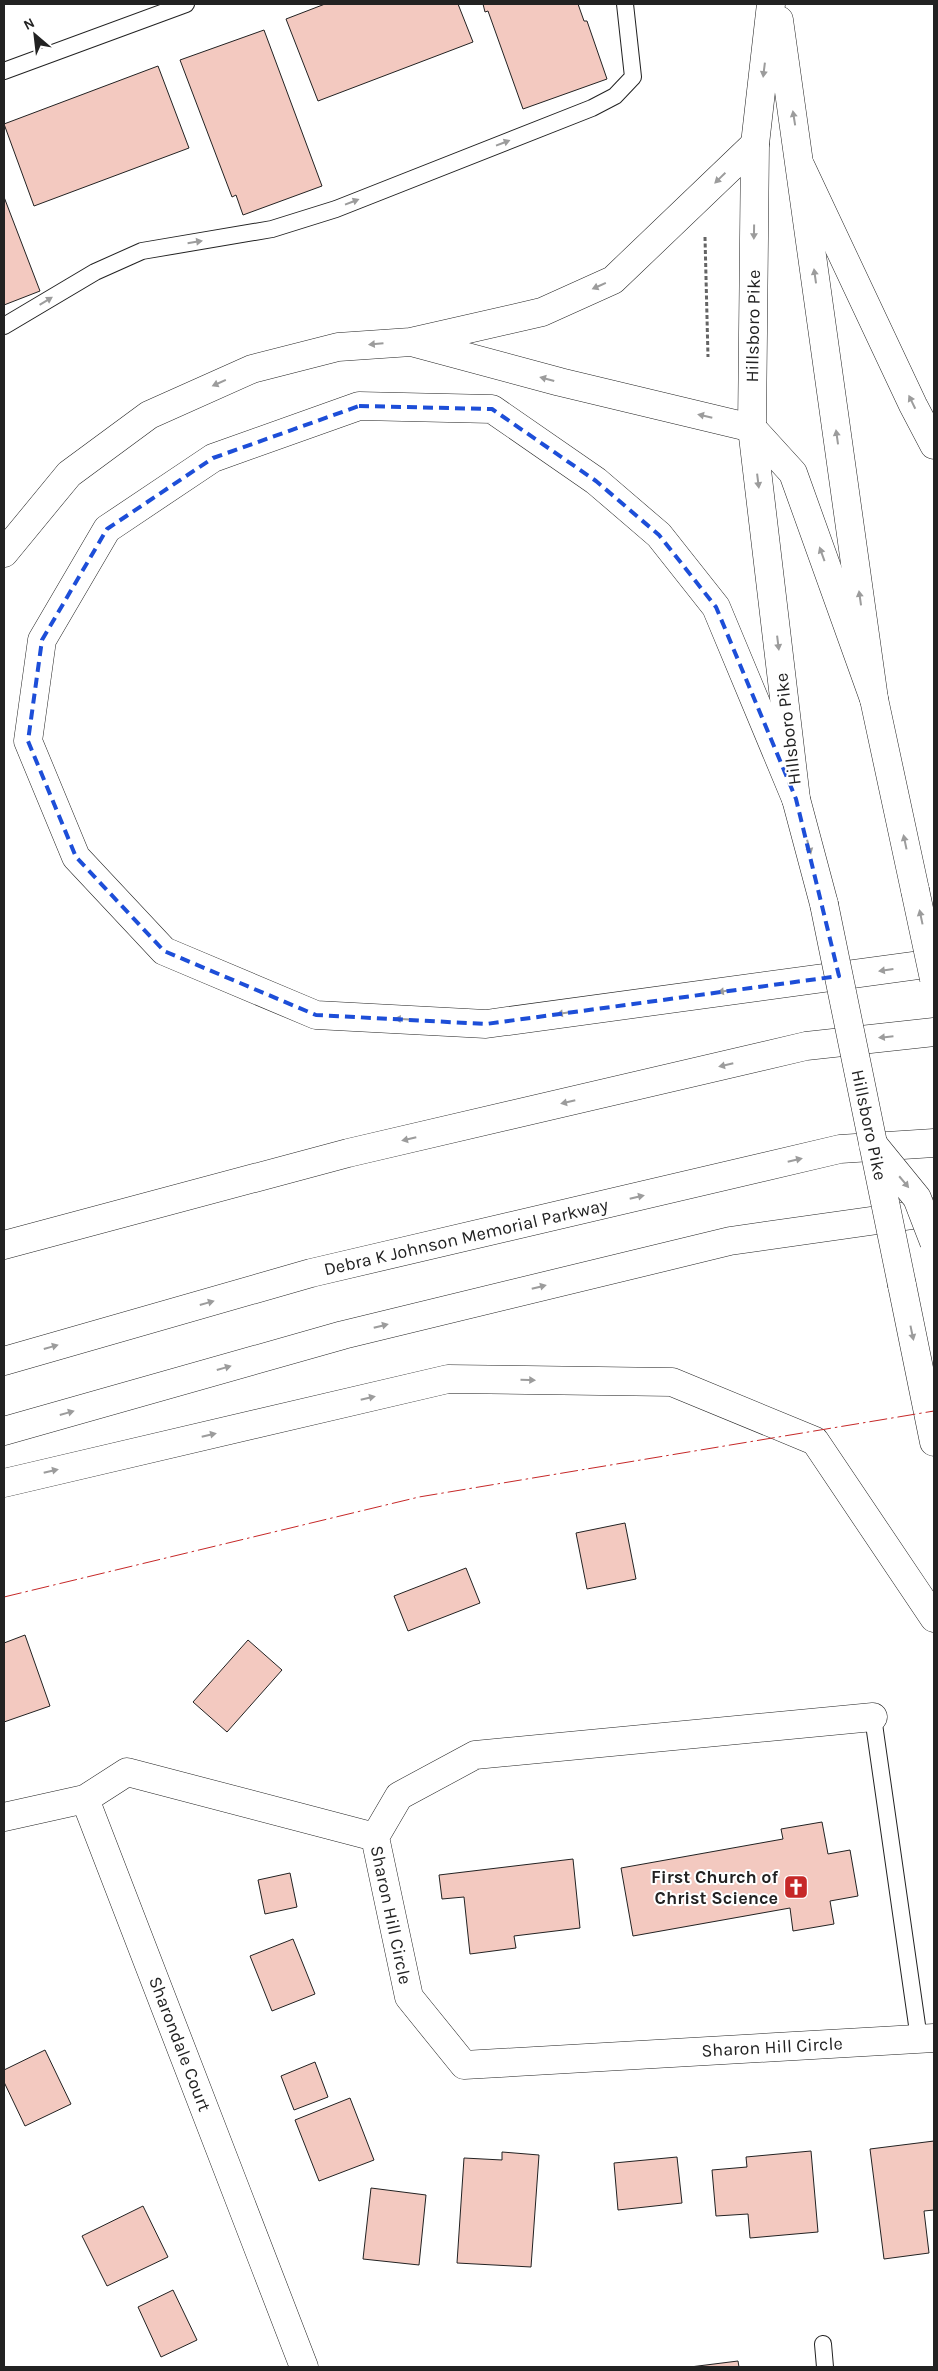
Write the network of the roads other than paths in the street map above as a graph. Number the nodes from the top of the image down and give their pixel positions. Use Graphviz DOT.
graph roads {
  1 [pos="186,4"];
  2 [pos="625,4"];
  3 [pos="771,4"];
  4 [pos="776,4"];
  5 [pos="4,71"];
  6 [pos="755,144"];
  7 [pos="801,167"];
  8 [pos="4,326"];
  9 [pos="411,342"];
  10 [pos="752,428"];
  11 [pos="934,445"];
  12 [pos="4,553"];
  13 [pos="874,698"];
  14 [pos="796,799"];
  15 [pos="934,963"];
  16 [pos="934,979"];
  17 [pos="934,1032"];
  18 [pos="934,1143"];
  19 [pos="873,1144"];
  20 [pos="934,1212"];
  21 [pos="934,1242"];
  22 [pos="4,1246"];
  23 [pos="4,1361"];
  24 [pos="4,1431"];
  25 [pos="934,1442"];
  26 [pos="4,1482"];
  27 [pos="934,1618"];
  28 [pos="873,1717"];
  29 [pos="85,1799"];
  30 [pos="4,1817"];
  31 [pos="375,1837"];
  32 [pos="927,2038"];
  33 [pos="823,2344"];
  34 [pos="304,2367"];
  35 [pos="824,2367"];
  1 -- 5 [label="lane"];
  8 -- 2 [label="lane, one-way"];
  3 -- 6 [label="main road, Hillsboro Pike, one-way"];
  7 -- 4 [label="main road, one-way"];
  6 -- 9 [label="main road, one-way"];
  6 -- 10 [label="main road, Hillsboro Pike, one-way"];
  11 -- 7 [label="main road, one-way"];
  13 -- 7 [label="main road, one-way"];
  10 -- 9 [label="main road, one-way"];
  9 -- 12 [label="main road, one-way"];
  13 -- 10 [label="main road, one-way"];
  10 -- 14 [label="main road, Hillsboro Pike, one-way"];
  16 -- 13 [label="main road, one-way, bridge"];
  15 -- 14 [label="main road, one-way"];
  14 -- 19 [label="main road, Hillsboro Pike, one-way, bridge"];
  17 -- 22 [label="main road, one-way"];
  23 -- 18 [label="main road, Debra K Johnson Memorial Parkway, one-way"];
  19 -- 21 [label="main road, one-way, bridge"];
  19 -- 25 [label="main road, Hillsboro Pike, one-way, bridge"];
  24 -- 20 [label="main road, one-way"];
  26 -- 27 [label="main road, one-way"];
  28 -- 31 [label="main road, Sharon Hill Circle"];
  28 -- 32 [label="lane"];
  29 -- 30 [label="main road"];
  29 -- 31 [label="main road"];
  29 -- 34 [label="main road, Sharondale Court"];
  31 -- 32 [label="main road, Sharon Hill Circle"];
  33 -- 35 [label="lane"];
}
